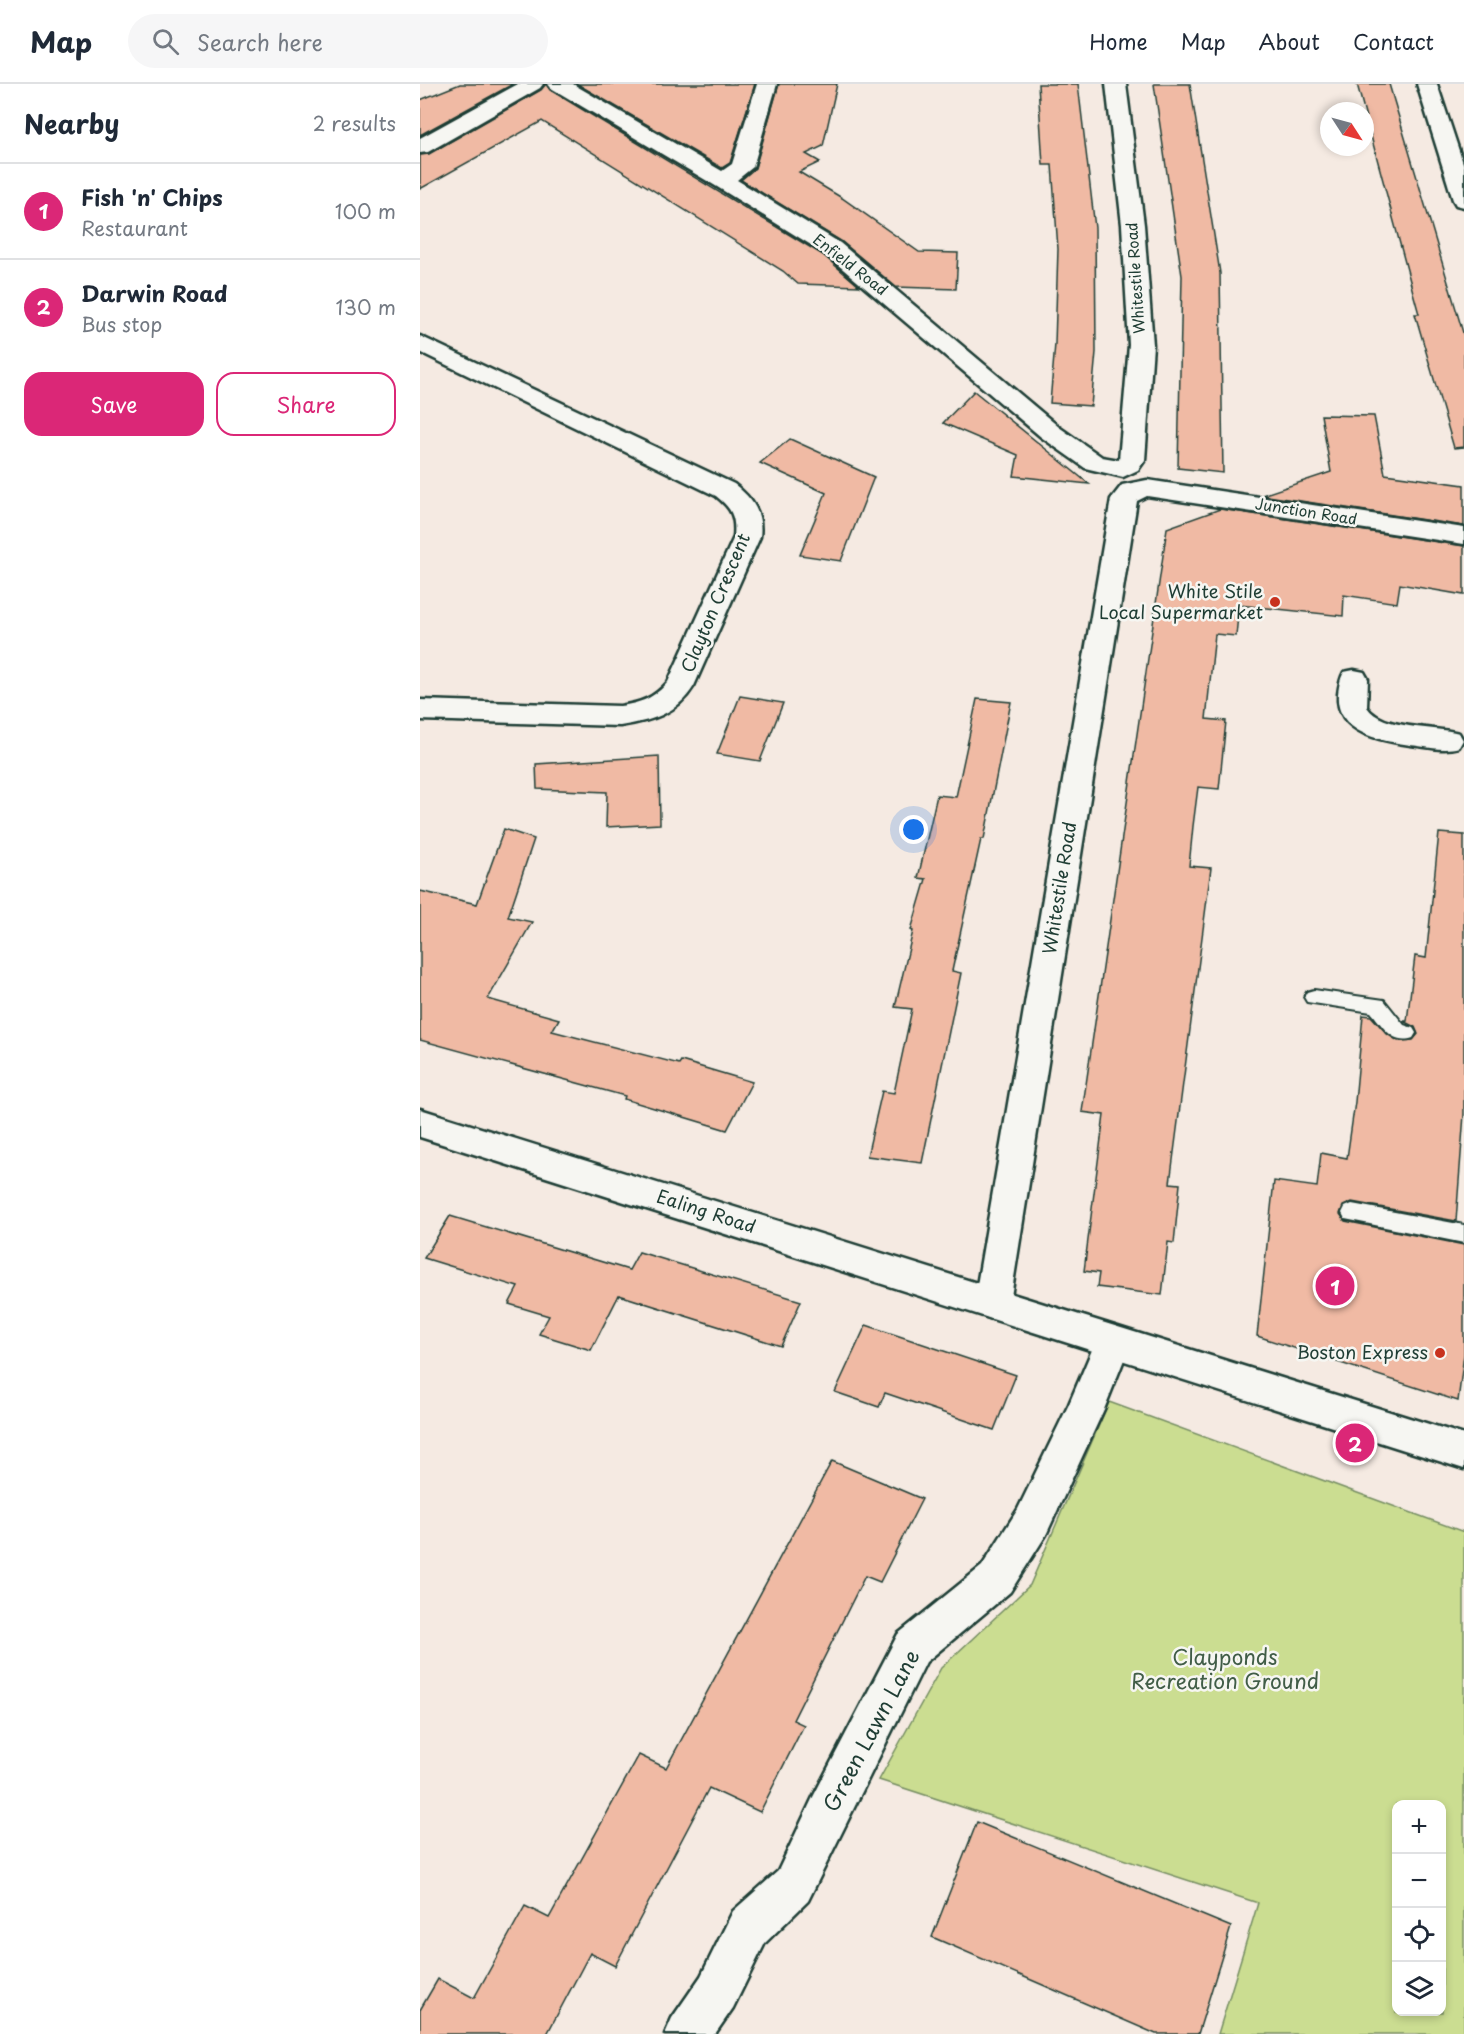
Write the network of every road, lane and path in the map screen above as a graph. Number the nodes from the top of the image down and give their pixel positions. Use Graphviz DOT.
graph roads {
  1 [pos="533,84"];
  2 [pos="558,84"];
  3 [pos="767,84"];
  4 [pos="1116,84"];
  5 [pos="1427,84"];
  6 [pos="420,147"];
  7 [pos="722,180"];
  8 [pos="1464,200"];
  9 [pos="420,343"];
  10 [pos="1123,469"];
  11 [pos="1147,488"];
  12 [pos="1464,536"];
  13 [pos="1354,679"];
  14 [pos="420,710"];
  15 [pos="1449,740"];
  16 [pos="1314,997"];
  17 [pos="1406,1033"];
  18 [pos="420,1123"];
  19 [pos="1352,1213"];
  20 [pos="1464,1233"];
  21 [pos="992,1303"];
  22 [pos="1113,1342"];
  23 [pos="1464,1452"];
  24 [pos="688,2034"];
  1 -- 6 [label="street"];
  2 -- 7 [label="street, Enfield Road"];
  3 -- 7 [label="street"];
  4 -- 10 [label="street, Whitestile Road"];
  5 -- 8 [label="street"];
  7 -- 10 [label="street, Enfield Road"];
  9 -- 14 [label="street, Clayton Crescent"];
  11 -- 12 [label="street, Junction Road"];
  11 -- 21 [label="street, Whitestile Road"];
  13 -- 15 [label="street"];
  16 -- 17 [label="lane"];
  18 -- 21 [label="street, Ealing Road"];
  19 -- 20 [label="lane"];
  21 -- 22 [label="street, Ealing Road"];
  22 -- 23 [label="street, Ealing Road"];
  22 -- 24 [label="street, Green Lawn Lane"];
}
